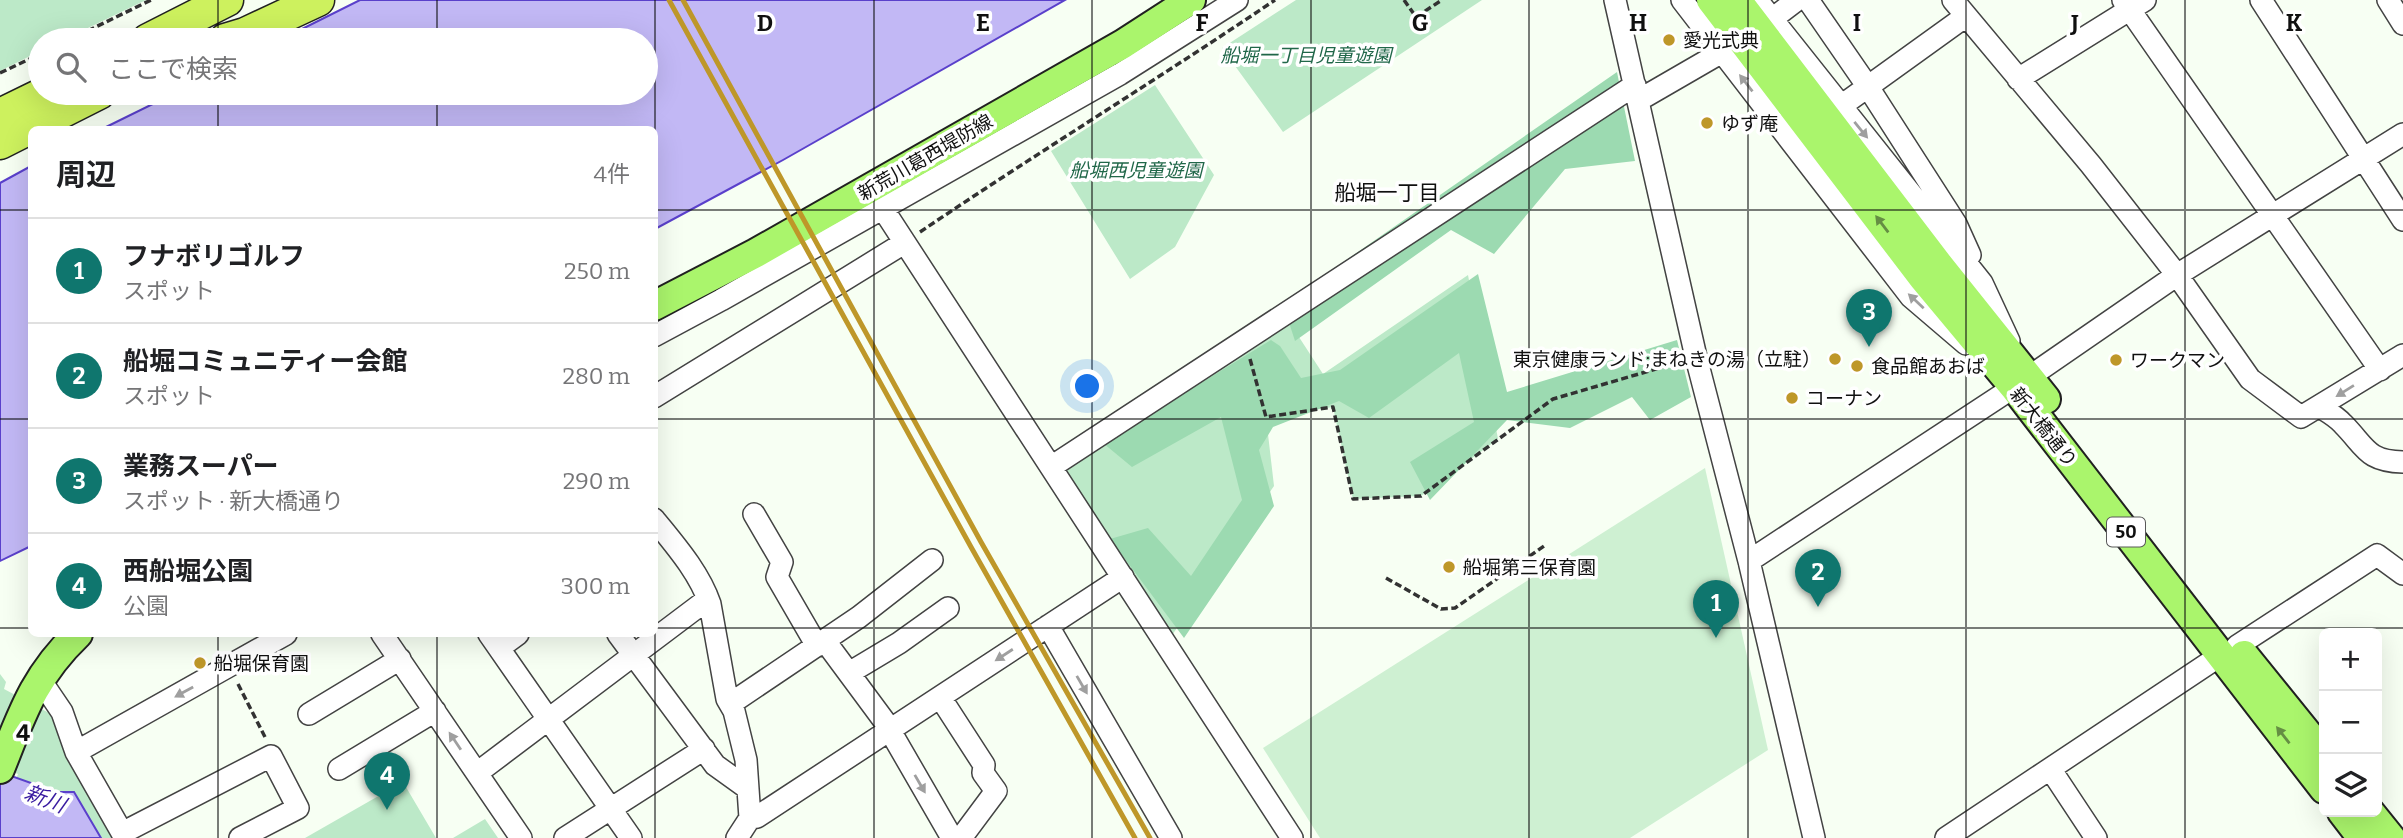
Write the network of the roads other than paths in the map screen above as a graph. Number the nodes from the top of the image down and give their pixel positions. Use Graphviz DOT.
graph roads {
  1 [pos="206,0"];
  2 [pos="227,0"];
  3 [pos="278,0"];
  4 [pos="318,0"];
  5 [pos="1191,0"];
  6 [pos="1237,0"];
  7 [pos="1615,0"];
  8 [pos="1682,0"];
  9 [pos="1711,0"];
  10 [pos="1737,0"];
  11 [pos="1757,0"];
  12 [pos="1797,0"];
  13 [pos="1808,0"];
  14 [pos="2261,0"];
  15 [pos="2388,0"];
  16 [pos="2132,3"];
  17 [pos="1959,8"];
  18 [pos="1772,19"];
  19 [pos="2403,23"];
  20 [pos="161,28"];
  21 [pos="172,28"];
  22 [pos="224,28"];
  23 [pos="258,28"];
  24 [pos="1722,52"];
  25 [pos="2018,79"];
  26 [pos="1868,87"];
  27 [pos="1637,92"];
  28 [pos="28,102"];
  29 [pos="75,105"];
  30 [pos="1841,106"];
  31 [pos="0,116"];
  32 [pos="34,126"];
  33 [pos="28,129"];
  34 [pos="2403,134"];
  35 [pos="0,143"];
  36 [pos="2363,159"];
  37 [pos="883,209"];
  38 [pos="2273,216"];
  39 [pos="2403,220"];
  40 [pos="904,243"];
  41 [pos="1931,272"];
  42 [pos="2177,275"];
  43 [pos="1982,283"];
  44 [pos="658,304"];
  45 [pos="658,333"];
  46 [pos="2403,355"];
  47 [pos="2380,370"];
  48 [pos="2017,376"];
  49 [pos="658,395"];
  50 [pos="2320,407"];
  51 [pos="2403,461"];
  52 [pos="1051,467"];
  53 [pos="754,514"];
  54 [pos="658,524"];
  55 [pos="932,560"];
  56 [pos="1749,561"];
  57 [pos="2403,574"];
  58 [pos="1123,577"];
  59 [pos="708,598"];
  60 [pos="948,608"];
  61 [pos="1048,626"];
  62 [pos="75,637"];
  63 [pos="281,637"];
  64 [pos="384,637"];
  65 [pos="620,637"];
  66 [pos="657,637"];
  67 [pos="658,637"];
  68 [pos="494,641"];
  69 [pos="821,643"];
  70 [pos="2229,650"];
  71 [pos="634,655"];
  72 [pos="400,659"];
  73 [pos="849,673"];
  74 [pos="39,678"];
  75 [pos="940,697"];
  76 [pos="730,705"];
  77 [pos="435,711"];
  78 [pos="309,714"];
  79 [pos="549,719"];
  80 [pos="889,730"];
  81 [pos="704,749"];
  82 [pos="2319,749"];
  83 [pos="76,752"];
  84 [pos="0,769"];
  85 [pos="338,769"];
  86 [pos="2050,770"];
  87 [pos="477,773"];
  88 [pos="2319,782"];
  89 [pos="747,788"];
  90 [pos="611,808"];
  91 [pos="2346,817"];
  92 [pos="2374,817"];
  93 [pos="750,818"];
  94 [pos="624,835"];
  95 [pos="123,836"];
  96 [pos="1816,836"];
  97 [pos="240,838"];
  98 [pos="521,838"];
  99 [pos="565,838"];
  100 [pos="737,838"];
  101 [pos="952,838"];
  102 [pos="961,838"];
  103 [pos="1171,838"];
  104 [pos="1292,838"];
  105 [pos="1946,838"];
  106 [pos="2096,838"];
  107 [pos="2362,838"];
  108 [pos="2391,838"];
  1 -- 20 [label="highway"];
  2 -- 21 [label="highway"];
  3 -- 22 [label="highway"];
  4 -- 23 [label="highway"];
  5 -- 44 [label="main road, 新荒川葛西堤防線"];
  6 -- 37 [label="street"];
  7 -- 27 [label="street"];
  8 -- 24 [label="street"];
  41 -- 9 [label="main road, 新大橋通り / 50, one-way"];
  10 -- 41 [label="main road, 新大橋通り / 50"];
  11 -- 18 [label="street"];
  12 -- 18 [label="street"];
  13 -- 26 [label="street"];
  14 -- 36 [label="street"];
  15 -- 19 [label="street"];
  16 -- 25 [label="street"];
  16 -- 38 [label="street"];
  17 -- 25 [label="street"];
  17 -- 26 [label="street"];
  18 -- 30 [label="street"];
  24 -- 27 [label="street"];
  48 -- 24 [label="street, one-way"];
  25 -- 42 [label="street"];
  26 -- 30 [label="street"];
  26 -- 43 [label="street"];
  27 -- 52 [label="street"];
  27 -- 56 [label="street"];
  28 -- 31 [label="highway"];
  29 -- 32 [label="highway"];
  30 -- 43 [label="street, one-way"];
  33 -- 35 [label="highway"];
  34 -- 36 [label="street"];
  36 -- 38 [label="street"];
  36 -- 39 [label="street"];
  37 -- 40 [label="street"];
  37 -- 45 [label="street"];
  38 -- 42 [label="street"];
  38 -- 47 [label="street"];
  40 -- 49 [label="street"];
  40 -- 52 [label="street"];
  41 -- 48 [label="main road, 新大橋通り / 50"];
  42 -- 48 [label="street"];
  42 -- 50 [label="street"];
  43 -- 48 [label="street"];
  46 -- 47 [label="street"];
  47 -- 50 [label="street, one-way"];
  48 -- 56 [label="street"];
  48 -- 70 [label="main road, 新大橋通り / 50"];
  50 -- 51 [label="street"];
  52 -- 58 [label="street"];
  53 -- 69 [label="street"];
  54 -- 59 [label="street"];
  55 -- 69 [label="street"];
  56 -- 96 [label="street"];
  57 -- 70 [label="street"];
  58 -- 61 [label="street"];
  58 -- 104 [label="street"];
  59 -- 67 [label="street"];
  59 -- 76 [label="street"];
  60 -- 73 [label="street"];
  61 -- 75 [label="street, one-way"];
  61 -- 103 [label="street, one-way"];
  62 -- 74 [label="main road"];
  63 -- 83 [label="street, one-way"];
  64 -- 72 [label="street"];
  65 -- 71 [label="street"];
  66 -- 71 [label="street"];
  68 -- 79 [label="street"];
  69 -- 73 [label="street"];
  69 -- 76 [label="street"];
  70 -- 82 [label="main road, 新大橋通り / 50"];
  70 -- 86 [label="street"];
  88 -- 70 [label="main road, 新大橋通り / 50, one-way"];
  71 -- 79 [label="street"];
  71 -- 81 [label="street"];
  72 -- 77 [label="street"];
  72 -- 78 [label="street"];
  73 -- 80 [label="street"];
  74 -- 83 [label="street"];
  74 -- 84 [label="main road"];
  75 -- 80 [label="street"];
  75 -- 102 [label="street"];
  76 -- 89 [label="street"];
  77 -- 85 [label="street"];
  87 -- 77 [label="street, one-way"];
  79 -- 87 [label="street"];
  79 -- 90 [label="street"];
  80 -- 93 [label="street"];
  80 -- 101 [label="street, one-way"];
  81 -- 89 [label="street"];
  81 -- 90 [label="street"];
  83 -- 95 [label="street"];
  86 -- 105 [label="street"];
  86 -- 106 [label="street"];
  87 -- 98 [label="street"];
  89 -- 93 [label="street"];
  90 -- 94 [label="street"];
  90 -- 99 [label="street"];
  91 -- 107 [label="main road"];
  92 -- 108 [label="main road"];
  93 -- 100 [label="street"];
  95 -- 97 [label="street"];
}
